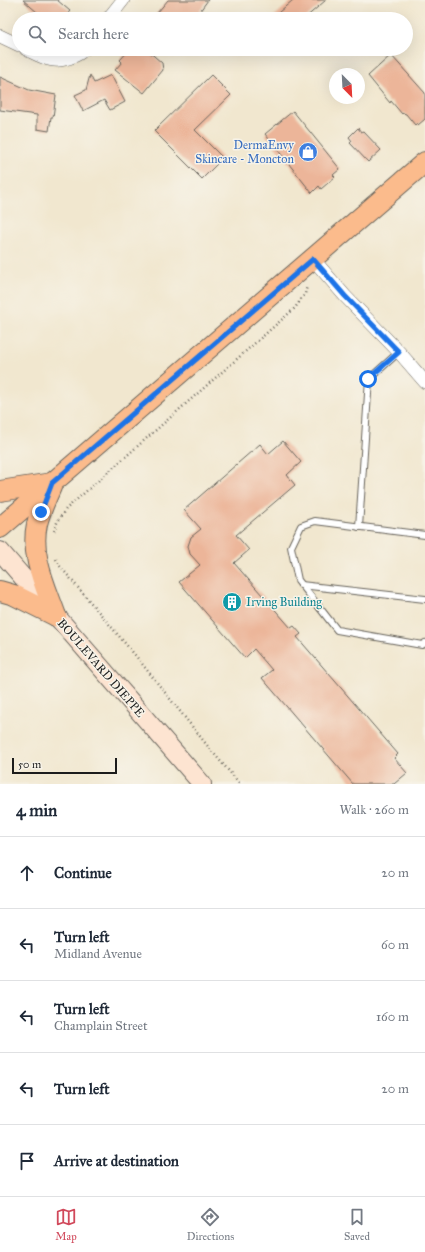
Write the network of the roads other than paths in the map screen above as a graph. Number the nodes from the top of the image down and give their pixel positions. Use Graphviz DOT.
graph roads {
  1 [pos="123,0"];
  2 [pos="114,12"];
  3 [pos="0,36"];
  4 [pos="12,42"];
  5 [pos="41,56"];
  6 [pos="72,56"];
  7 [pos="425,162"];
  8 [pos="313,259"];
  9 [pos="399,352"];
  10 [pos="425,382"];
  11 [pos="52,483"];
  12 [pos="0,491"];
  13 [pos="359,527"];
  14 [pos="0,528"];
  15 [pos="425,535"];
  16 [pos="0,551"];
  17 [pos="301,585"];
  18 [pos="0,591"];
  19 [pos="425,600"];
  20 [pos="56,616"];
  21 [pos="425,643"];
  22 [pos="202,784"];
  1 -- 2 [label="street"];
  3 -- 4 [label="street"];
  5 -- 6 [label="street"];
  7 -- 8 [label="main road"];
  8 -- 9 [label="street"];
  8 -- 11 [label="main road"];
  9 -- 10 [label="street"];
  9 -- 13 [label="lane"];
  11 -- 12 [label="main road"];
  11 -- 14 [label="main road"];
  11 -- 20 [label="main road"];
  13 -- 15 [label="lane"];
  13 -- 17 [label="lane"];
  16 -- 20 [label="main road, BOULEVARD DIEPPE"];
  17 -- 19 [label="lane"];
  17 -- 21 [label="lane"];
  18 -- 20 [label="main road"];
  20 -- 22 [label="main road, BOULEVARD DIEPPE"];
}
